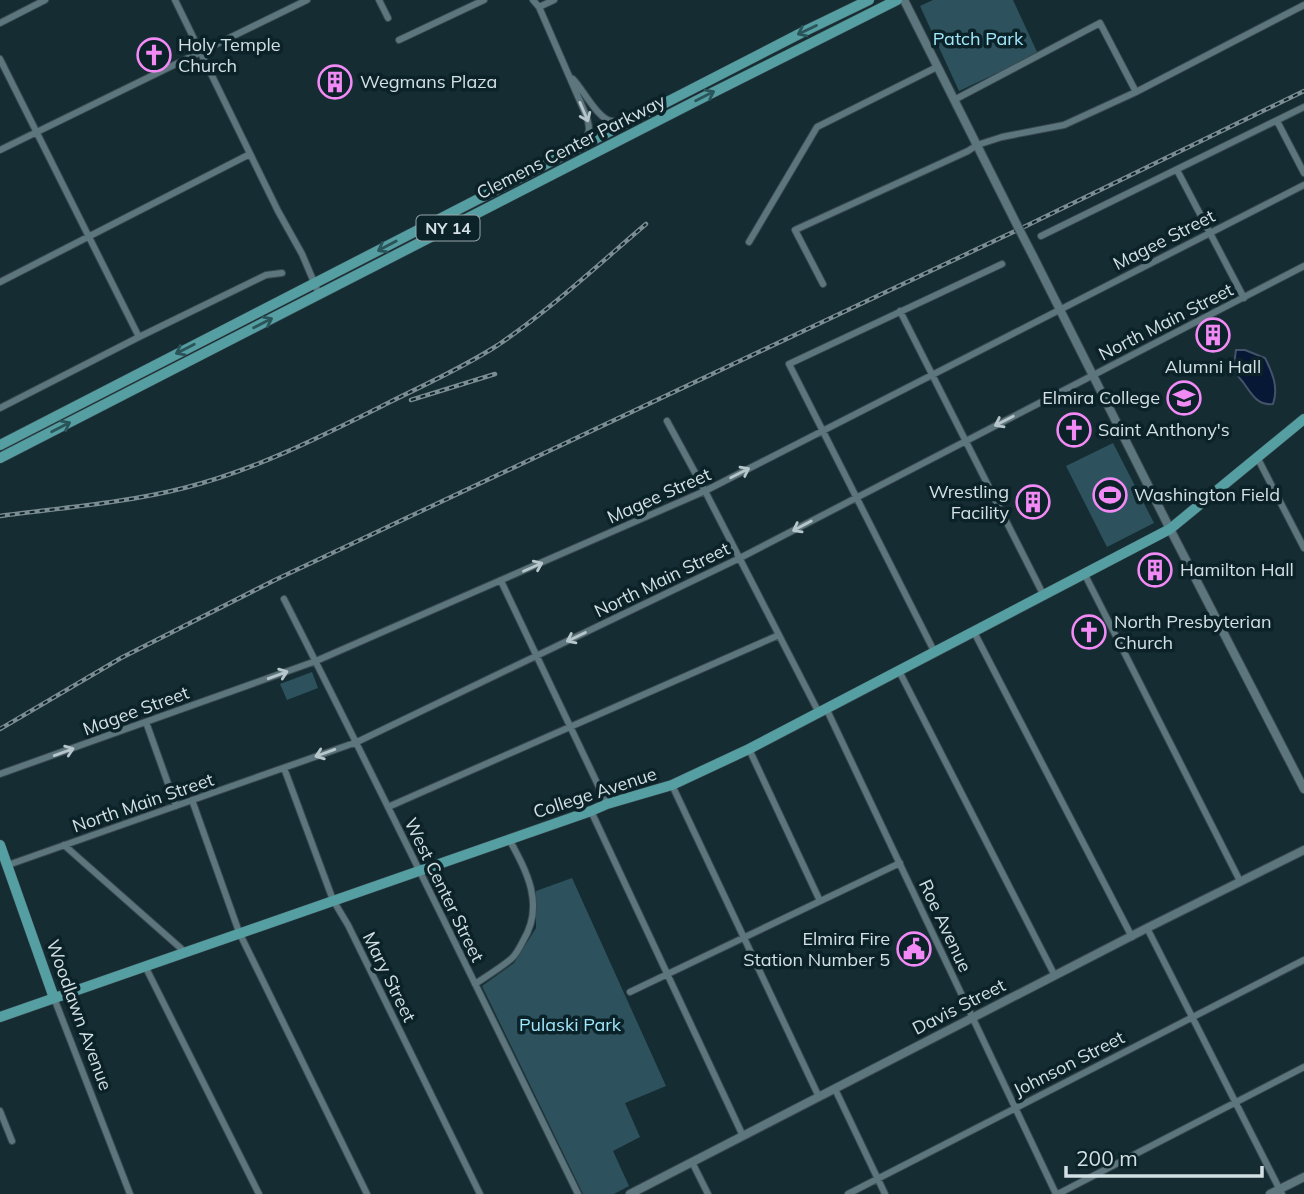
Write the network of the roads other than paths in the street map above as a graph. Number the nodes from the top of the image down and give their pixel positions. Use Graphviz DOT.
graph roads {
  1 [pos="45,0"];
  2 [pos="175,0"];
  3 [pos="307,0"];
  4 [pos="379,0"];
  5 [pos="484,0"];
  6 [pos="533,0"];
  7 [pos="554,0"];
  8 [pos="869,0"];
  9 [pos="897,0"];
  10 [pos="904,0"];
  11 [pos="1304,5"];
  12 [pos="539,7"];
  13 [pos="388,18"];
  14 [pos="0,23"];
  15 [pos="399,40"];
  16 [pos="200,52"];
  17 [pos="0,59"];
  18 [pos="937,67"];
  19 [pos="570,75"];
  20 [pos="1136,92"];
  21 [pos="954,100"];
  22 [pos="1304,107"];
  23 [pos="644,114"];
  24 [pos="1277,121"];
  25 [pos="36,132"];
  26 [pos="977,145"];
  27 [pos="578,147"];
  28 [pos="0,150"];
  29 [pos="250,154"];
  30 [pos="1177,170"];
  31 [pos="1304,173"];
  32 [pos="1304,185"];
  33 [pos="1210,233"];
  34 [pos="1041,236"];
  35 [pos="90,237"];
  36 [pos="749,242"];
  37 [pos="1002,264"];
  38 [pos="1304,266"];
  39 [pos="282,273"];
  40 [pos="0,282"];
  41 [pos="315,284"];
  42 [pos="823,284"];
  43 [pos="319,294"];
  44 [pos="1244,298"];
  45 [pos="1060,309"];
  46 [pos="900,311"];
  47 [pos="139,337"];
  48 [pos="932,375"];
  49 [pos="1092,375"];
  50 [pos="0,408"];
  51 [pos="1304,419"];
  52 [pos="667,421"];
  53 [pos="823,431"];
  54 [pos="965,441"];
  55 [pos="0,445"];
  56 [pos="1257,457"];
  57 [pos="0,458"];
  58 [pos="705,491"];
  59 [pos="856,497"];
  60 [pos="1170,529"];
  61 [pos="1304,548"];
  62 [pos="740,558"];
  63 [pos="1085,575"];
  64 [pos="500,581"];
  65 [pos="1044,596"];
  66 [pos="284,599"];
  67 [pos="974,632"];
  68 [pos="779,635"];
  69 [pos="935,653"];
  70 [pos="536,656"];
  71 [pos="316,661"];
  72 [pos="898,671"];
  73 [pos="823,710"];
  74 [pos="146,722"];
  75 [pos="570,726"];
  76 [pos="357,742"];
  77 [pos="749,749"];
  78 [pos="284,768"];
  79 [pos="0,774"];
  80 [pos="671,785"];
  81 [pos="1304,789"];
  82 [pos="192,800"];
  83 [pos="607,804"];
  84 [pos="176,806"];
  85 [pos="388,807"];
  86 [pos="591,811"];
  87 [pos="509,839"];
  88 [pos="0,845"];
  89 [pos="64,845"];
  90 [pos="1304,850"];
  91 [pos="900,863"];
  92 [pos="8,865"];
  93 [pos="419,870"];
  94 [pos="1240,881"];
  95 [pos="333,900"];
  96 [pos="820,901"];
  97 [pos="1147,928"];
  98 [pos="239,932"];
  99 [pos="744,937"];
  100 [pos="1132,937"];
  101 [pos="185,952"];
  102 [pos="1304,960"];
  103 [pos="145,966"];
  104 [pos="668,974"];
  105 [pos="1055,976"];
  106 [pos="475,984"];
  107 [pos="630,992"];
  108 [pos="54,998"];
  109 [pos="0,1017"];
  110 [pos="973,1017"];
  111 [pos="1193,1017"];
  112 [pos="1304,1067"];
  113 [pos="835,1088"];
  114 [pos="818,1097"];
  115 [pos="1236,1103"];
  116 [pos="1015,1107"];
  117 [pos="0,1111"];
  118 [pos="743,1136"];
  119 [pos="12,1141"];
  120 [pos="692,1162"];
  121 [pos="1304,1177"];
  122 [pos="878,1179"];
  123 [pos="1281,1192"];
  124 [pos="130,1194"];
  125 [pos="259,1194"];
  126 [pos="367,1194"];
  127 [pos="480,1194"];
  128 [pos="578,1194"];
  129 [pos="630,1194"];
  130 [pos="708,1194"];
  131 [pos="848,1194"];
  132 [pos="885,1194"];
  133 [pos="1057,1194"];
  134 [pos="1270,1194"];
  1 -- 14 [label="street"];
  2 -- 16 [label="street"];
  3 -- 16 [label="street"];
  4 -- 13 [label="street"];
  5 -- 15 [label="street"];
  6 -- 12 [label="street"];
  7 -- 12 [label="street"];
  8 -- 23 [label="main road, Clemens Center Parkway / NY 14, one-way"];
  43 -- 9 [label="main road, Clemens Center Parkway / NY 14, one-way"];
  10 -- 18 [label="street"];
  11 -- 20 [label="street"];
  12 -- 19 [label="street"];
  16 -- 25 [label="street"];
  16 -- 29 [label="street"];
  17 -- 25 [label="street"];
  18 -- 21 [label="street"];
  18 -- 36 [label="street"];
  19 -- 23 [label="street"];
  19 -- 27 [label="street, one-way"];
  20 -- 21 [label="street"];
  20 -- 26 [label="street"];
  21 -- 26 [label="street"];
  22 -- 24 [label="street"];
  23 -- 27 [label="main road, Clemens Center Parkway / NY 14"];
  24 -- 30 [label="street"];
  24 -- 31 [label="street"];
  25 -- 28 [label="street"];
  25 -- 35 [label="street"];
  26 -- 42 [label="street"];
  26 -- 45 [label="street, bridge"];
  27 -- 41 [label="main road, Clemens Center Parkway / NY 14, one-way"];
  29 -- 35 [label="street"];
  29 -- 41 [label="street"];
  30 -- 33 [label="street"];
  30 -- 34 [label="street"];
  32 -- 33 [label="street, Magee Street"];
  33 -- 44 [label="street"];
  33 -- 45 [label="street, Magee Street"];
  35 -- 40 [label="street"];
  35 -- 47 [label="street"];
  37 -- 46 [label="street"];
  38 -- 44 [label="street, North Main Street"];
  39 -- 47 [label="street"];
  41 -- 43 [label="street"];
  41 -- 55 [label="main road, Clemens Center Parkway / NY 14, one-way"];
  57 -- 43 [label="main road, Clemens Center Parkway / NY 14, one-way"];
  44 -- 49 [label="street, North Main Street"];
  45 -- 48 [label="street, Magee Street"];
  45 -- 49 [label="street"];
  46 -- 48 [label="street"];
  46 -- 53 [label="street"];
  47 -- 50 [label="street"];
  48 -- 53 [label="street, Magee Street"];
  48 -- 54 [label="street"];
  49 -- 54 [label="street, North Main Street, one-way"];
  49 -- 60 [label="street"];
  51 -- 56 [label="main road, College Avenue"];
  52 -- 58 [label="street, Roe Avenue"];
  58 -- 53 [label="street, Magee Street, one-way"];
  53 -- 59 [label="street"];
  54 -- 59 [label="street, North Main Street"];
  54 -- 65 [label="street"];
  56 -- 60 [label="main road, College Avenue"];
  56 -- 61 [label="street"];
  58 -- 62 [label="street, Roe Avenue"];
  64 -- 58 [label="street, Magee Street, one-way"];
  59 -- 62 [label="street, North Main Street, one-way"];
  59 -- 69 [label="street"];
  60 -- 63 [label="main road, College Avenue"];
  60 -- 81 [label="street"];
  62 -- 68 [label="street, Roe Avenue"];
  62 -- 70 [label="street, North Main Street, one-way"];
  63 -- 65 [label="main road, College Avenue"];
  63 -- 94 [label="street"];
  64 -- 70 [label="street"];
  64 -- 71 [label="street, Magee Street"];
  65 -- 67 [label="main road, College Avenue"];
  66 -- 71 [label="street, West Center Street"];
  67 -- 69 [label="main road, College Avenue"];
  67 -- 100 [label="street"];
  68 -- 73 [label="street, Roe Avenue"];
  68 -- 75 [label="street"];
  69 -- 72 [label="main road, College Avenue"];
  70 -- 75 [label="street"];
  70 -- 76 [label="street, North Main Street"];
  74 -- 71 [label="street, Magee Street, one-way"];
  71 -- 76 [label="street, West Center Street"];
  72 -- 73 [label="main road, College Avenue"];
  72 -- 105 [label="street"];
  73 -- 77 [label="main road, College Avenue"];
  73 -- 91 [label="street, Roe Avenue"];
  79 -- 74 [label="street, Magee Street, one-way"];
  74 -- 84 [label="street"];
  75 -- 83 [label="street"];
  75 -- 85 [label="street"];
  76 -- 78 [label="street, North Main Street, one-way"];
  76 -- 85 [label="street, West Center Street"];
  77 -- 80 [label="main road, College Avenue"];
  77 -- 96 [label="street"];
  78 -- 82 [label="street, North Main Street"];
  78 -- 95 [label="street, Mary Street"];
  80 -- 83 [label="main road, College Avenue"];
  80 -- 99 [label="street"];
  82 -- 84 [label="street, North Main Street"];
  82 -- 98 [label="street"];
  83 -- 86 [label="main road, College Avenue"];
  84 -- 89 [label="street, North Main Street"];
  85 -- 93 [label="street, West Center Street"];
  86 -- 87 [label="main road, College Avenue"];
  86 -- 104 [label="street"];
  87 -- 93 [label="main road, College Avenue"];
  87 -- 106 [label="street"];
  88 -- 92 [label="main road, Woodlawn Avenue"];
  89 -- 92 [label="street, North Main Street"];
  89 -- 101 [label="street"];
  90 -- 94 [label="street, Davis Street"];
  91 -- 96 [label="street"];
  91 -- 110 [label="street, Roe Avenue"];
  92 -- 108 [label="main road, Woodlawn Avenue"];
  93 -- 95 [label="main road, College Avenue"];
  93 -- 106 [label="street, West Center Street"];
  94 -- 97 [label="street, Davis Street"];
  95 -- 98 [label="main road, College Avenue"];
  95 -- 127 [label="street, Mary Street"];
  96 -- 99 [label="street"];
  97 -- 100 [label="street, Davis Street"];
  97 -- 111 [label="street"];
  98 -- 101 [label="main road, College Avenue"];
  98 -- 126 [label="street"];
  99 -- 104 [label="street"];
  99 -- 114 [label="street"];
  100 -- 105 [label="street, Davis Street"];
  101 -- 103 [label="main road, College Avenue"];
  102 -- 111 [label="street, Johnson Street"];
  103 -- 108 [label="main road, College Avenue"];
  103 -- 125 [label="street"];
  104 -- 107 [label="street"];
  104 -- 118 [label="street"];
  105 -- 110 [label="street, Davis Street"];
  106 -- 128 [label="street, West Center Street"];
  108 -- 109 [label="main road, College Avenue"];
  108 -- 124 [label="street, Woodlawn Avenue"];
  110 -- 113 [label="street, Davis Street"];
  110 -- 116 [label="street, Roe Avenue"];
  111 -- 115 [label="street"];
  111 -- 116 [label="street, Johnson Street"];
  112 -- 115 [label="street"];
  113 -- 114 [label="street, Davis Street"];
  113 -- 122 [label="street"];
  114 -- 118 [label="street, Davis Street"];
  115 -- 123 [label="street"];
  115 -- 133 [label="street"];
  116 -- 122 [label="street, Johnson Street"];
  116 -- 133 [label="street, Roe Avenue"];
  117 -- 119 [label="street"];
  118 -- 120 [label="street, Davis Street"];
  120 -- 129 [label="street, Davis Street"];
  120 -- 130 [label="street"];
  121 -- 123 [label="street"];
  122 -- 131 [label="street, Johnson Street"];
  122 -- 132 [label="street"];
  123 -- 134 [label="street"];
}
